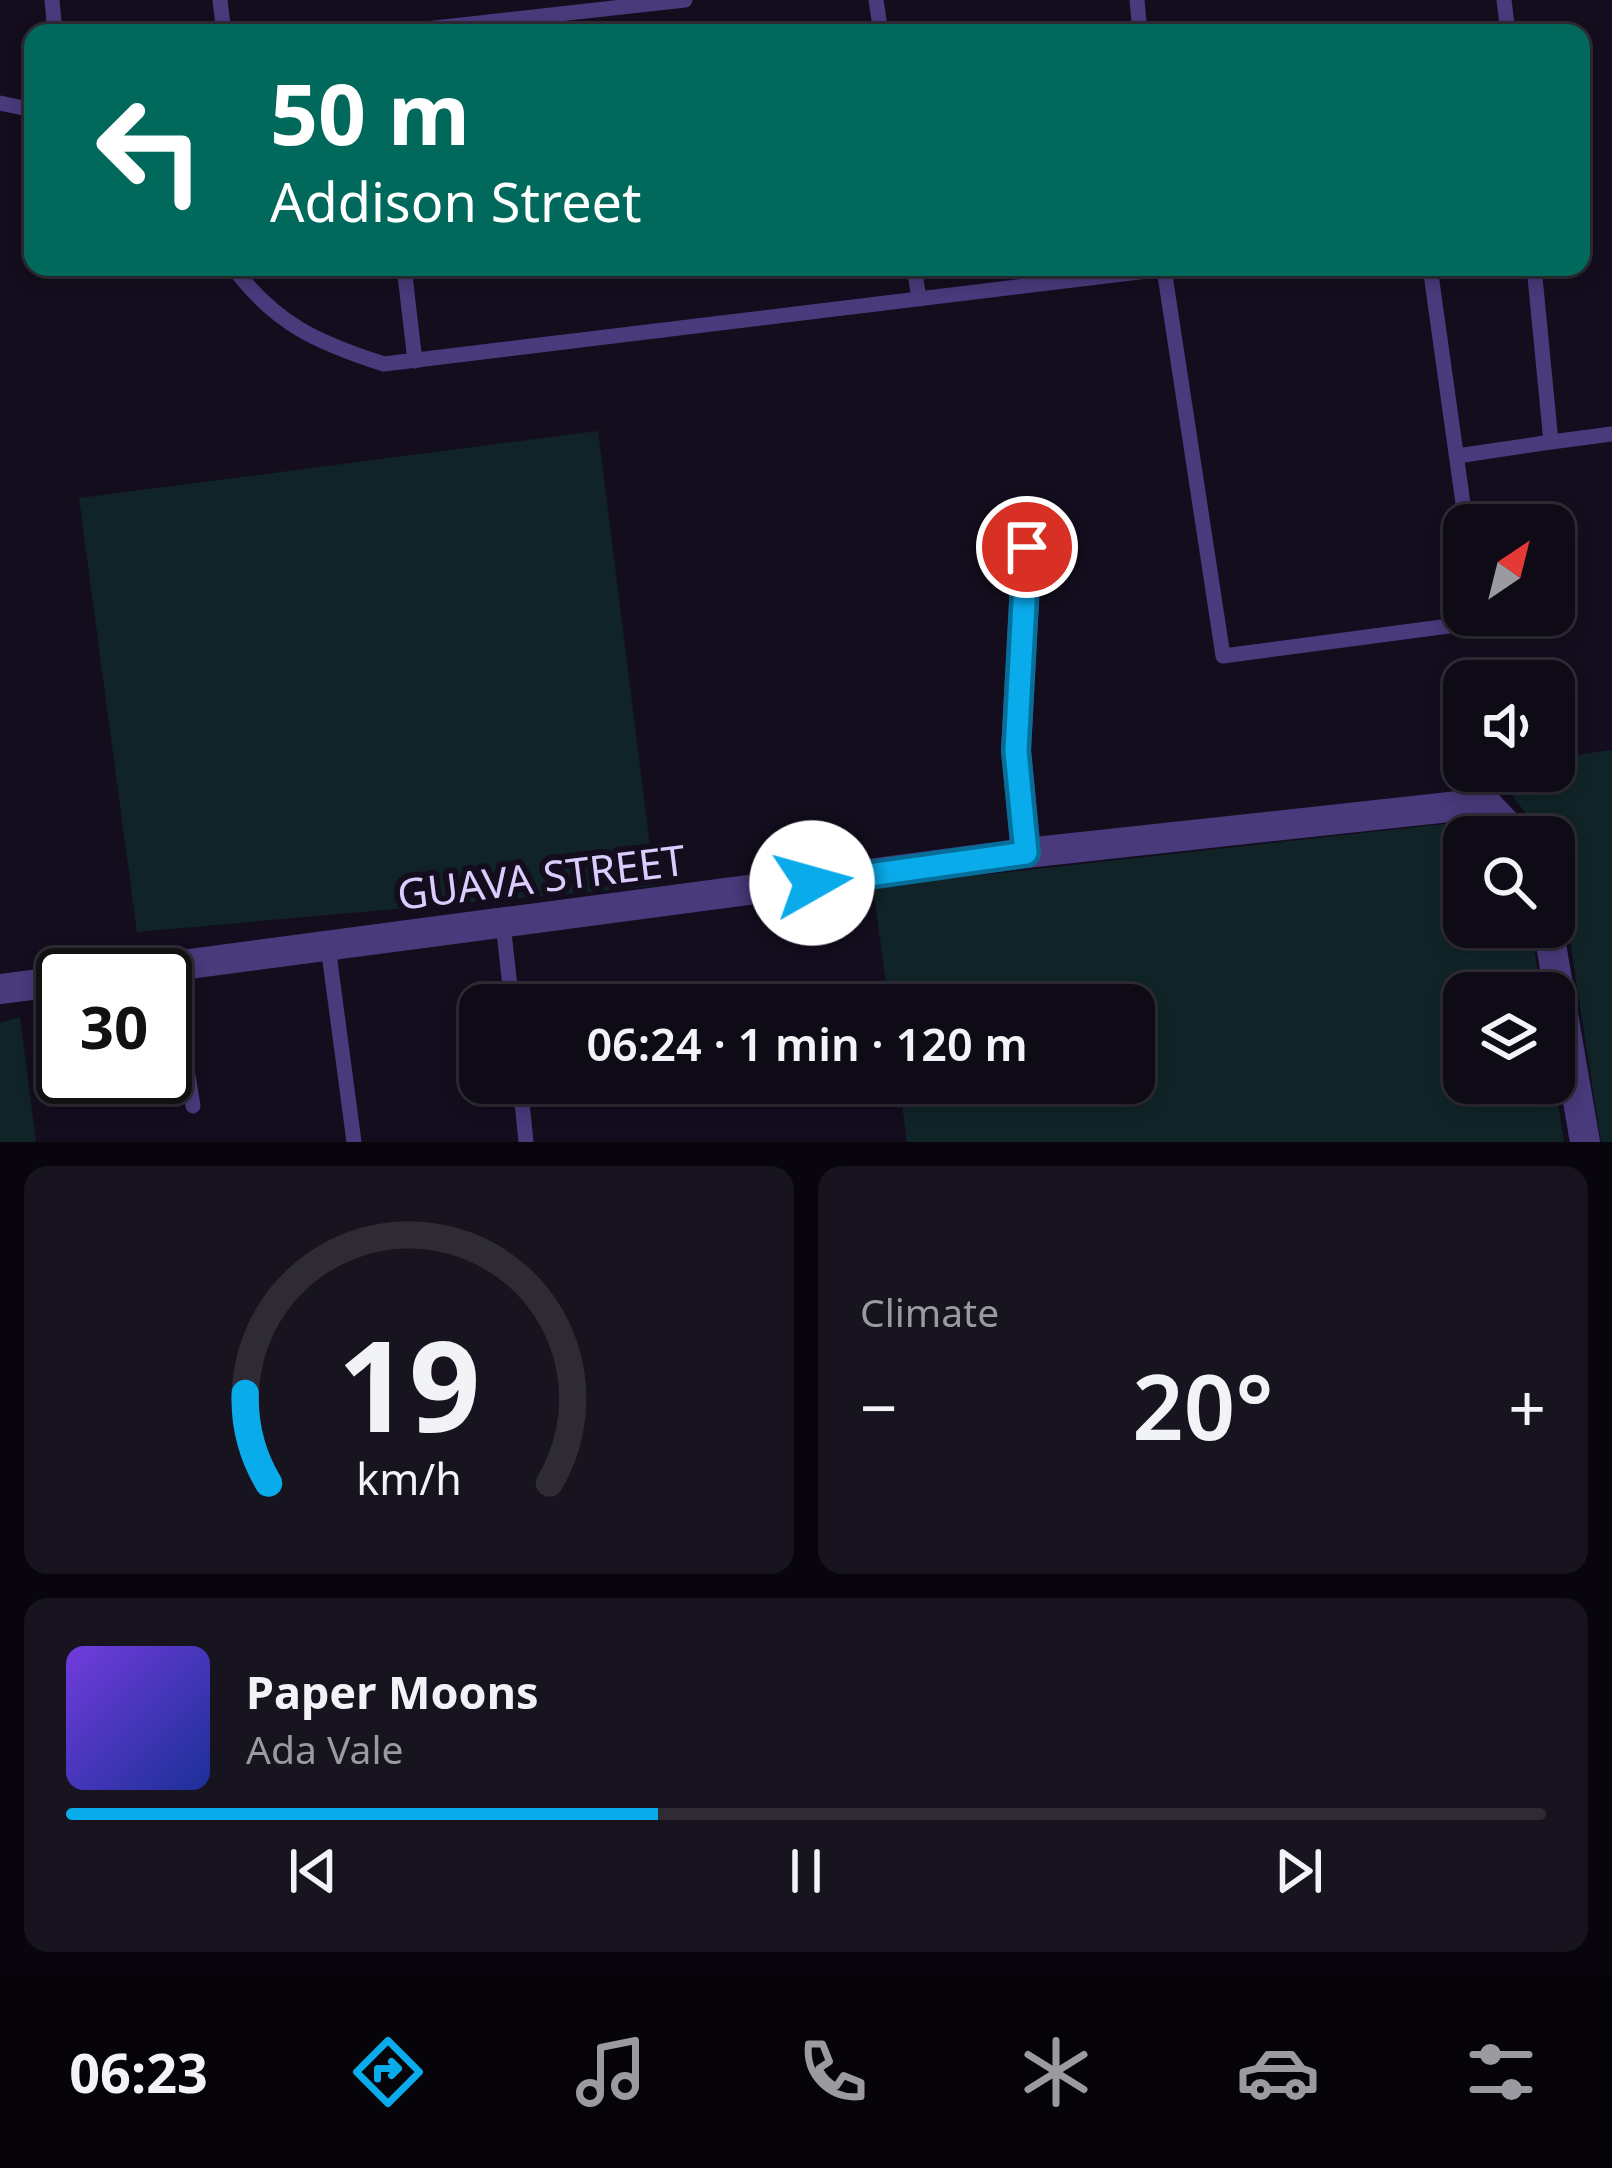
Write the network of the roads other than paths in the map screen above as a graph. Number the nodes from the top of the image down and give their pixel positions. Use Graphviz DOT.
graph roads {
  1 [pos="685,0"];
  2 [pos="470,24"];
  3 [pos="240,276"];
  4 [pos="405,276"];
  5 [pos="915,276"];
  6 [pos="1105,276"];
  7 [pos="1171,276"];
  8 [pos="1431,276"];
  9 [pos="1535,276"];
  10 [pos="919,299"];
  11 [pos="415,361"];
  12 [pos="1612,434"];
  13 [pos="1551,442"];
  14 [pos="1457,456"];
  15 [pos="1463,504"];
  16 [pos="1027,547"];
  17 [pos="1443,627"];
  18 [pos="1499,816"];
  19 [pos="1026,853"];
  20 [pos="503,923"];
  21 [pos="328,946"];
  22 [pos="1552,948"];
  23 [pos="192,964"];
  24 [pos="36,984"];
  25 [pos="510,984"];
  26 [pos="0,989"];
  27 [pos="192,1100"];
  28 [pos="522,1104"];
  29 [pos="193,1106"];
  30 [pos="354,1142"];
  31 [pos="526,1142"];
  32 [pos="1585,1142"];
  1 -- 2 [label="lane"];
  3 -- 11 [label="lane"];
  4 -- 11 [label="lane"];
  5 -- 10 [label="lane"];
  6 -- 10 [label="lane"];
  7 -- 17 [label="lane"];
  8 -- 14 [label="lane"];
  9 -- 13 [label="lane"];
  10 -- 11 [label="lane"];
  12 -- 13 [label="lane"];
  13 -- 14 [label="lane"];
  14 -- 15 [label="lane"];
  16 -- 19 [label="street"];
  18 -- 19 [label="street, GUAVA STREET"];
  19 -- 20 [label="street, GUAVA STREET"];
  20 -- 21 [label="street, GUAVA STREET"];
  20 -- 25 [label="lane"];
  21 -- 23 [label="street, GUAVA STREET"];
  21 -- 30 [label="lane"];
  22 -- 32 [label="street"];
  24 -- 26 [label="street"];
  27 -- 29 [label="lane"];
  28 -- 31 [label="lane"];
}
